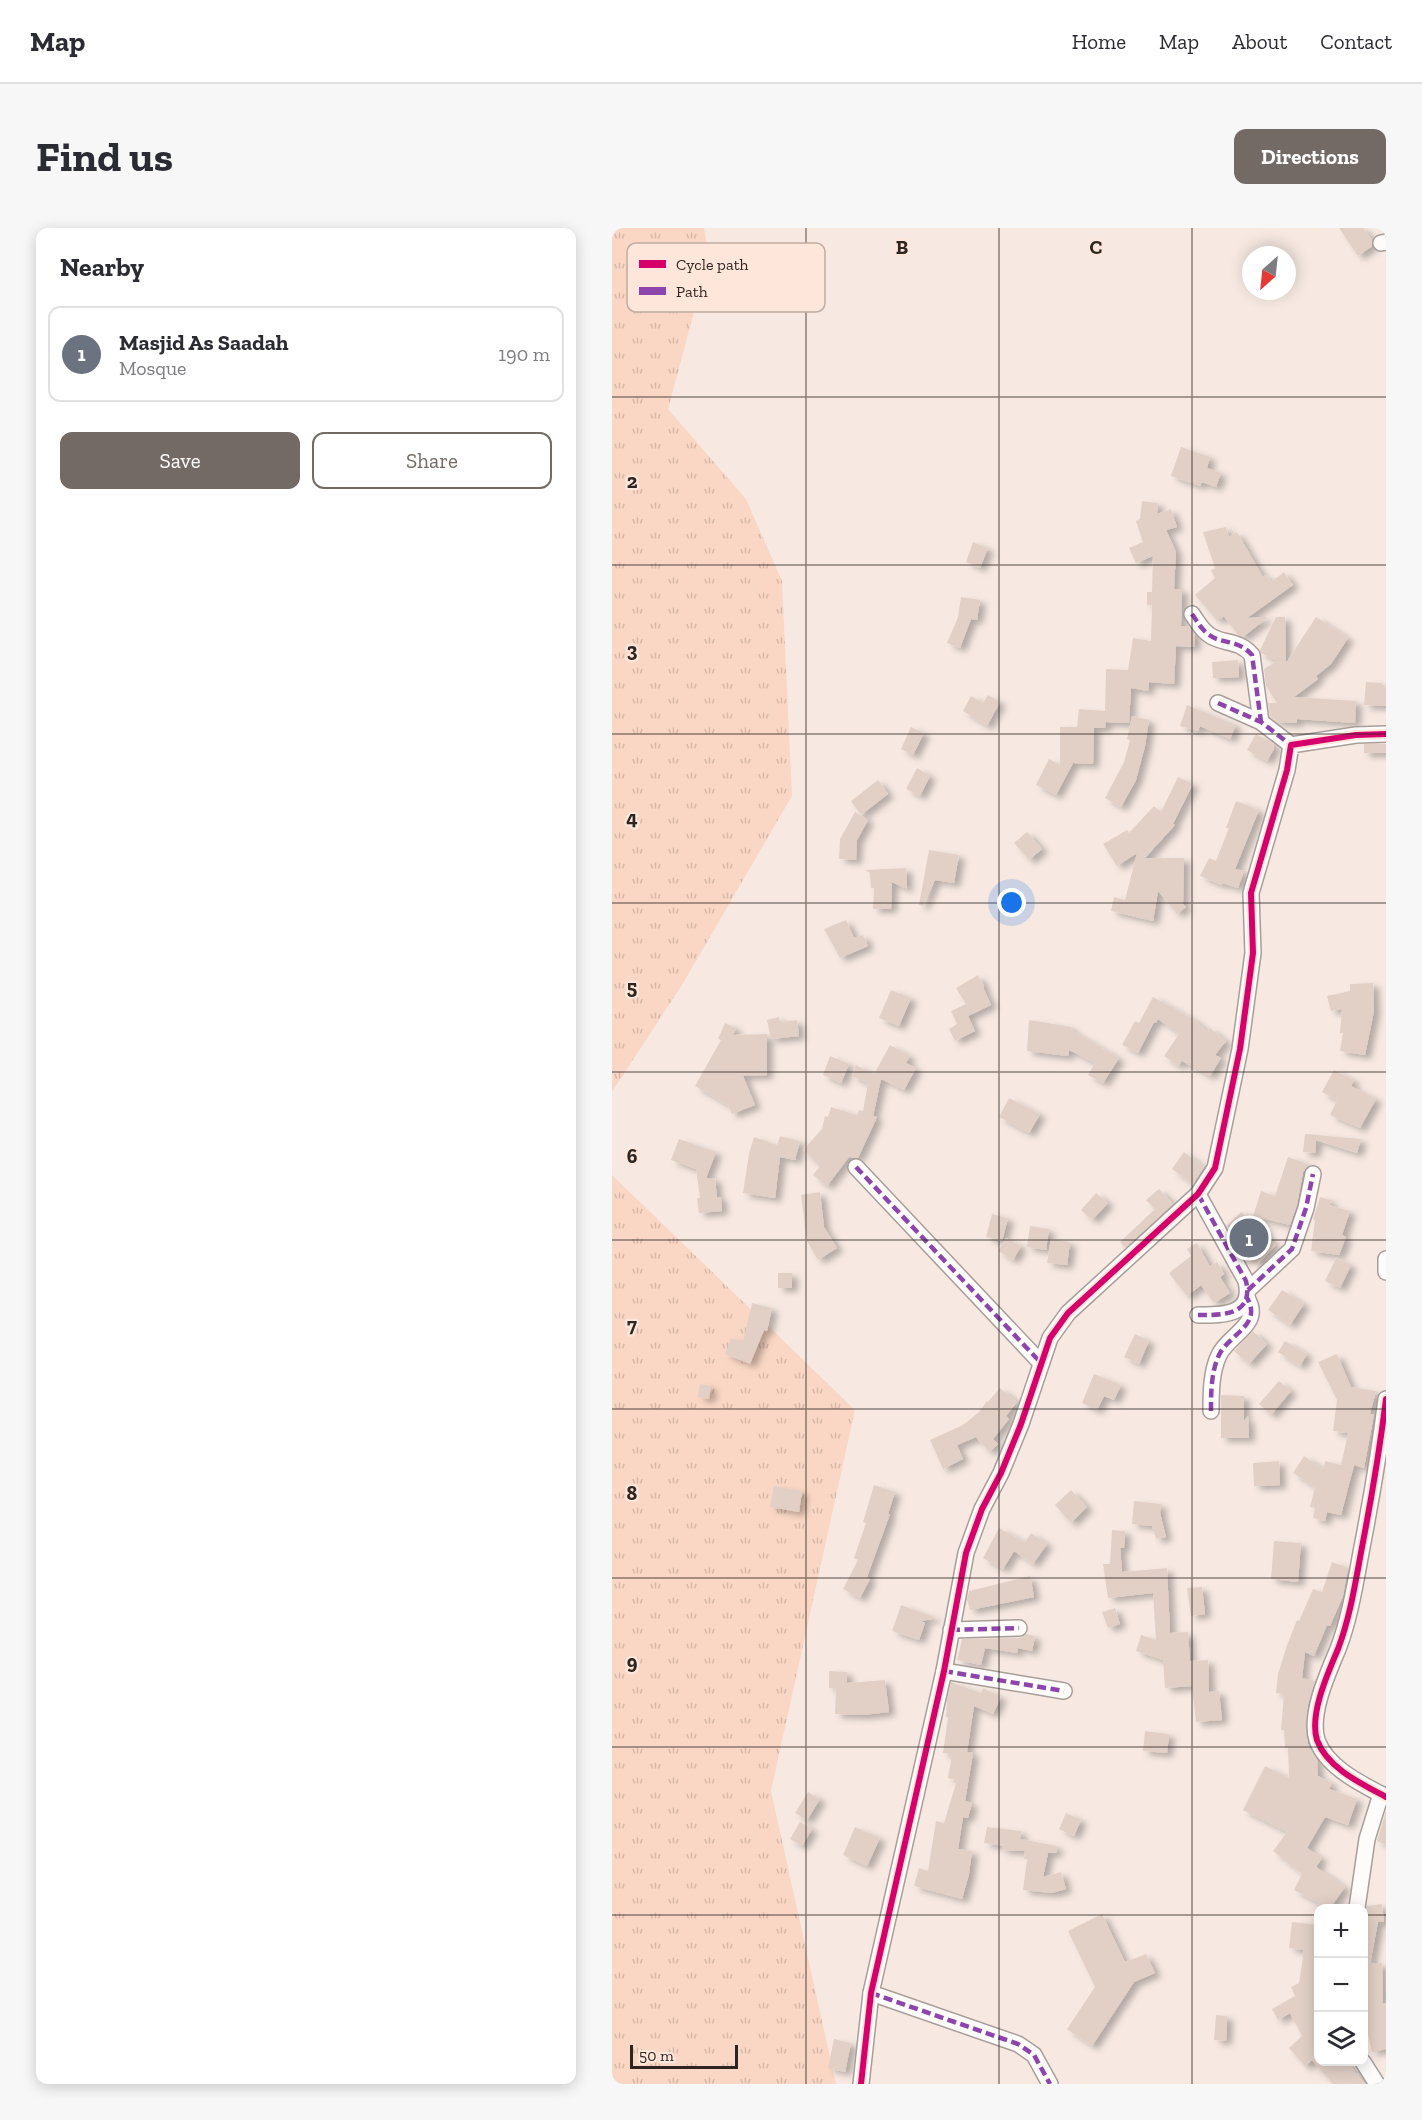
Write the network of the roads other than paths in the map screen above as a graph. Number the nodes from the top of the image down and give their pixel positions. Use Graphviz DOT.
graph roads {
  1 [pos="1192,614"];
  2 [pos="1218,703"];
  3 [pos="1261,722"];
  4 [pos="1386,734"];
  5 [pos="1291,745"];
  6 [pos="856,1167"];
  7 [pos="1313,1174"];
  8 [pos="1198,1194"];
  9 [pos="1386,1258"];
  10 [pos="1386,1272"];
  11 [pos="1247,1294"];
  12 [pos="1198,1315"];
  13 [pos="1041,1363"];
  14 [pos="1386,1399"];
  15 [pos="1211,1412"];
  16 [pos="1019,1628"];
  17 [pos="951,1630"];
  18 [pos="944,1671"];
  19 [pos="1064,1691"];
  20 [pos="1383,1796"];
  21 [pos="1358,1904"];
  22 [pos="871,1993"];
  23 [pos="1366,2066"];
  24 [pos="861,2084"];
  25 [pos="1050,2084"];
  26 [pos="1377,2084"];
  1 -- 3 [label="street"];
  2 -- 3 [label="street"];
  3 -- 5 [label="street"];
  4 -- 5 [label="street"];
  5 -- 8 [label="street"];
  6 -- 13 [label="street"];
  7 -- 11 [label="street"];
  8 -- 11 [label="street"];
  8 -- 13 [label="street"];
  9 -- 10 [label="street"];
  11 -- 12 [label="street"];
  11 -- 15 [label="street"];
  13 -- 17 [label="street"];
  14 -- 20 [label="street"];
  16 -- 17 [label="street"];
  17 -- 18 [label="street"];
  18 -- 19 [label="street"];
  18 -- 22 [label="street"];
  20 -- 21 [label="street"];
  22 -- 24 [label="street"];
  22 -- 25 [label="street"];
  23 -- 26 [label="street"];
}
